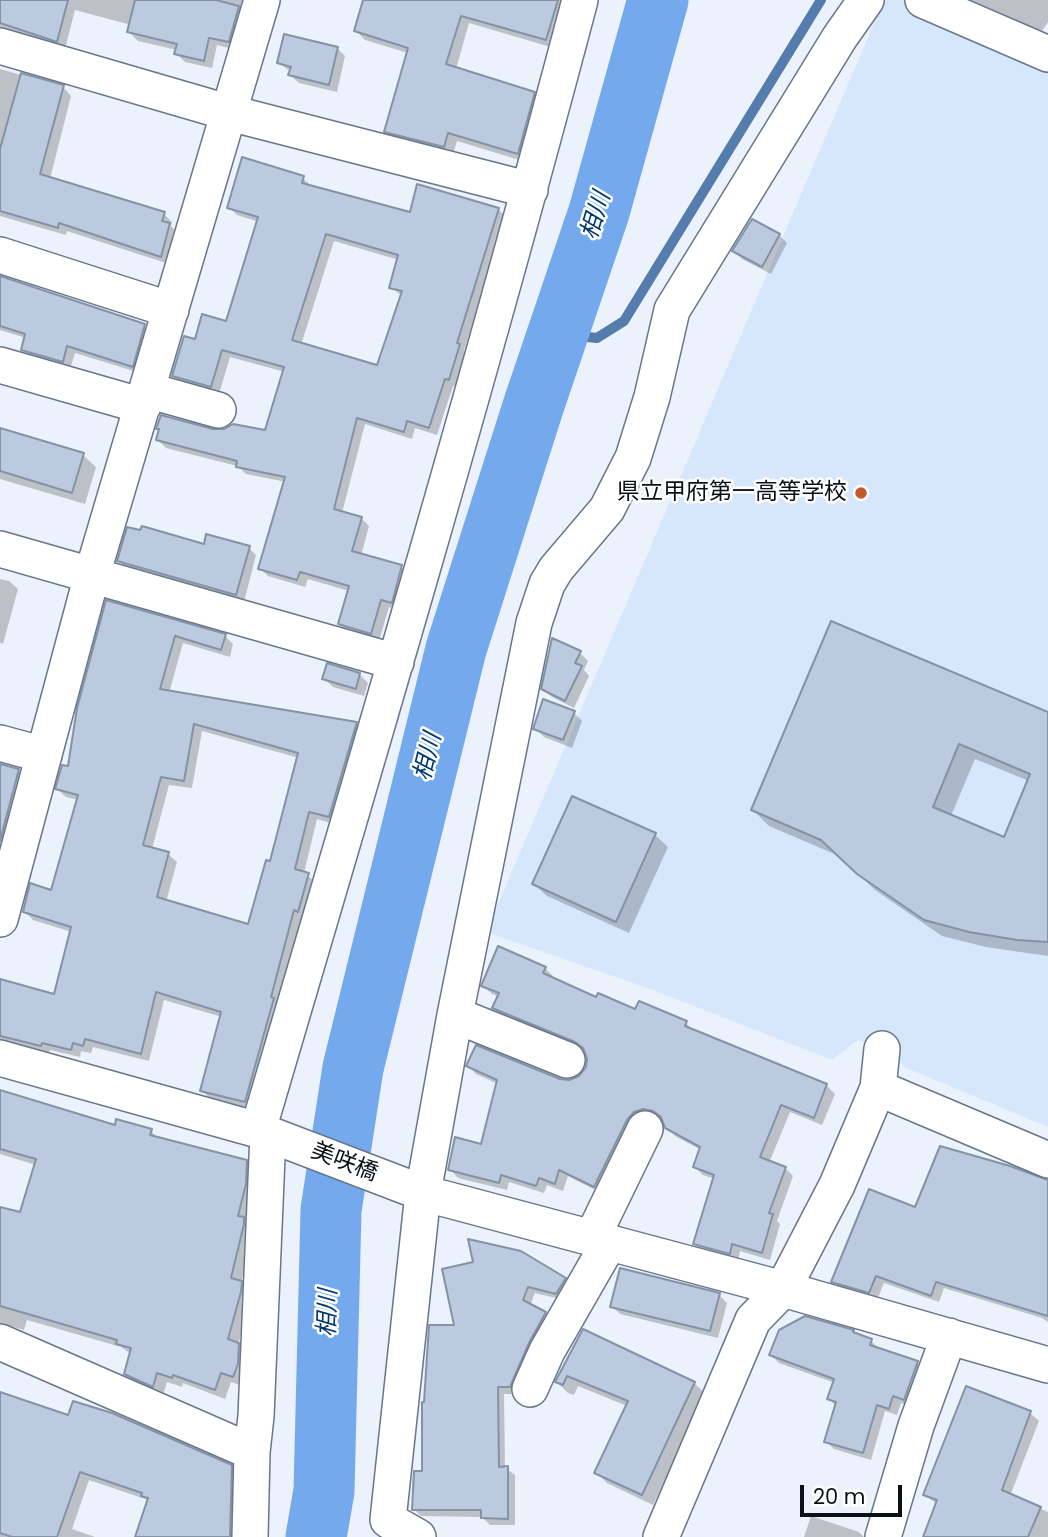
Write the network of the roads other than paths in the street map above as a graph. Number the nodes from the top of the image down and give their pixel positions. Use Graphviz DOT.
graph roads {
  1 [pos="261,0"];
  2 [pos="580,0"];
  3 [pos="866,0"];
  4 [pos="923,0"];
  5 [pos="0,46"];
  6 [pos="1048,54"];
  7 [pos="230,113"];
  8 [pos="530,190"];
  9 [pos="0,255"];
  10 [pos="171,310"];
  11 [pos="0,365"];
  12 [pos="145,398"];
  13 [pos="218,410"];
  14 [pos="0,550"];
  15 [pos="92,575"];
  16 [pos="396,662"];
  17 [pos="0,743"];
  18 [pos="44,755"];
  19 [pos="0,919"];
  20 [pos="455,1015"];
  21 [pos="881,1049"];
  22 [pos="0,1058"];
  23 [pos="567,1060"];
  24 [pos="878,1088"];
  25 [pos="645,1129"];
  26 [pos="263,1132"];
  27 [pos="1048,1160"];
  28 [pos="422,1193"];
  29 [pos="601,1240"];
  30 [pos="783,1289"];
  31 [pos="949,1336"];
  32 [pos="0,1342"];
  33 [pos="1048,1365"];
  34 [pos="530,1389"];
  35 [pos="251,1452"];
  36 [pos="387,1529"];
  37 [pos="250,1537"];
  38 [pos="418,1537"];
  39 [pos="662,1537"];
  40 [pos="883,1537"];
  1 -- 7 [label="street"];
  2 -- 8 [label="street"];
  3 -- 20 [label="street"];
  4 -- 6 [label="street"];
  5 -- 7 [label="street"];
  7 -- 8 [label="street"];
  7 -- 10 [label="street"];
  8 -- 16 [label="street"];
  9 -- 10 [label="street"];
  10 -- 12 [label="street"];
  11 -- 12 [label="street"];
  12 -- 13 [label="street"];
  12 -- 15 [label="street"];
  14 -- 15 [label="street"];
  15 -- 16 [label="street"];
  15 -- 18 [label="street"];
  16 -- 26 [label="street"];
  17 -- 18 [label="street"];
  18 -- 19 [label="street"];
  20 -- 23 [label="street"];
  20 -- 28 [label="street"];
  21 -- 24 [label="street"];
  22 -- 26 [label="street, 美咲橋"];
  24 -- 27 [label="street"];
  24 -- 30 [label="street"];
  25 -- 29 [label="street"];
  26 -- 28 [label="street, 美咲橋"];
  26 -- 35 [label="street"];
  28 -- 29 [label="street, 美咲橋"];
  28 -- 36 [label="street"];
  29 -- 30 [label="street, 美咲橋"];
  29 -- 34 [label="street"];
  30 -- 31 [label="street, 美咲橋"];
  30 -- 39 [label="street"];
  31 -- 33 [label="street, 美咲橋"];
  31 -- 40 [label="street"];
  32 -- 35 [label="street"];
  35 -- 37 [label="street"];
  36 -- 38 [label="street"];
}
